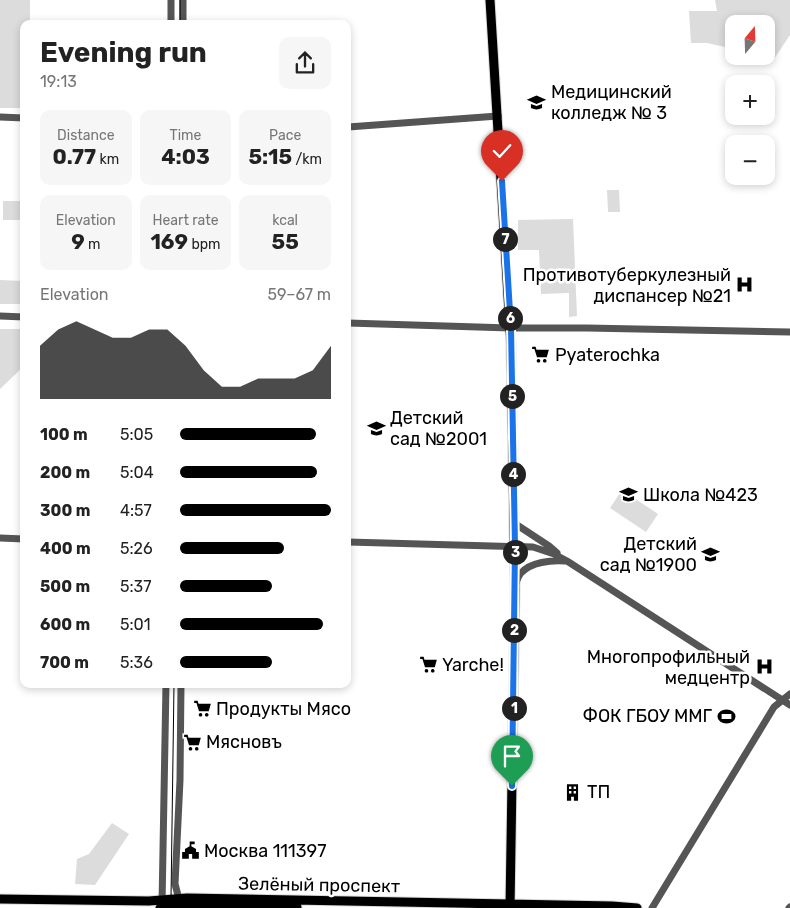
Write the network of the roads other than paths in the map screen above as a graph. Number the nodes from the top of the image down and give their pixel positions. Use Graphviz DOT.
graph roads {
  1 [pos="170,0"];
  2 [pos="183,0"];
  3 [pos="490,0"];
  4 [pos="171,20"];
  5 [pos="183,20"];
  6 [pos="498,116"];
  7 [pos="0,118"];
  8 [pos="20,118"];
  9 [pos="351,127"];
  10 [pos="0,316"];
  11 [pos="20,316"];
  12 [pos="351,324"];
  13 [pos="511,328"];
  14 [pos="790,332"];
  15 [pos="514,523"];
  16 [pos="0,538"];
  17 [pos="20,539"];
  18 [pos="351,542"];
  19 [pos="515,546"];
  20 [pos="567,561"];
  21 [pos="515,588"];
  22 [pos="166,688"];
  23 [pos="181,688"];
  24 [pos="790,694"];
  25 [pos="782,700"];
  26 [pos="790,705"];
  27 [pos="0,899"];
  28 [pos="179,902"];
  29 [pos="161,905"];
  30 [pos="510,906"];
  31 [pos="375,908"];
  32 [pos="637,908"];
  33 [pos="652,908"];
  1 -- 4 [label="street"];
  2 -- 5 [label="street"];
  3 -- 6 [label="main road"];
  6 -- 9 [label="street"];
  6 -- 13 [label="main road"];
  7 -- 8 [label="street"];
  10 -- 11 [label="street"];
  12 -- 13 [label="street"];
  13 -- 14 [label="street"];
  13 -- 15 [label="main road"];
  15 -- 19 [label="main road"];
  15 -- 20 [label="street"];
  16 -- 17 [label="street"];
  18 -- 19 [label="street"];
  19 -- 20 [label="street"];
  19 -- 21 [label="main road"];
  20 -- 21 [label="street"];
  20 -- 25 [label="street"];
  21 -- 30 [label="main road"];
  22 -- 29 [label="street"];
  23 -- 28 [label="street"];
  24 -- 25 [label="street"];
  25 -- 26 [label="street"];
  25 -- 33 [label="street"];
  27 -- 29 [label="main road, Зелёный проспект"];
  28 -- 29 [label="main road, Зелёный проспект"];
  28 -- 30 [label="main road, Зелёный проспект"];
  28 -- 31 [label="main road, Зелёный проспект"];
  30 -- 32 [label="main road, Зелёный проспект"];
}
